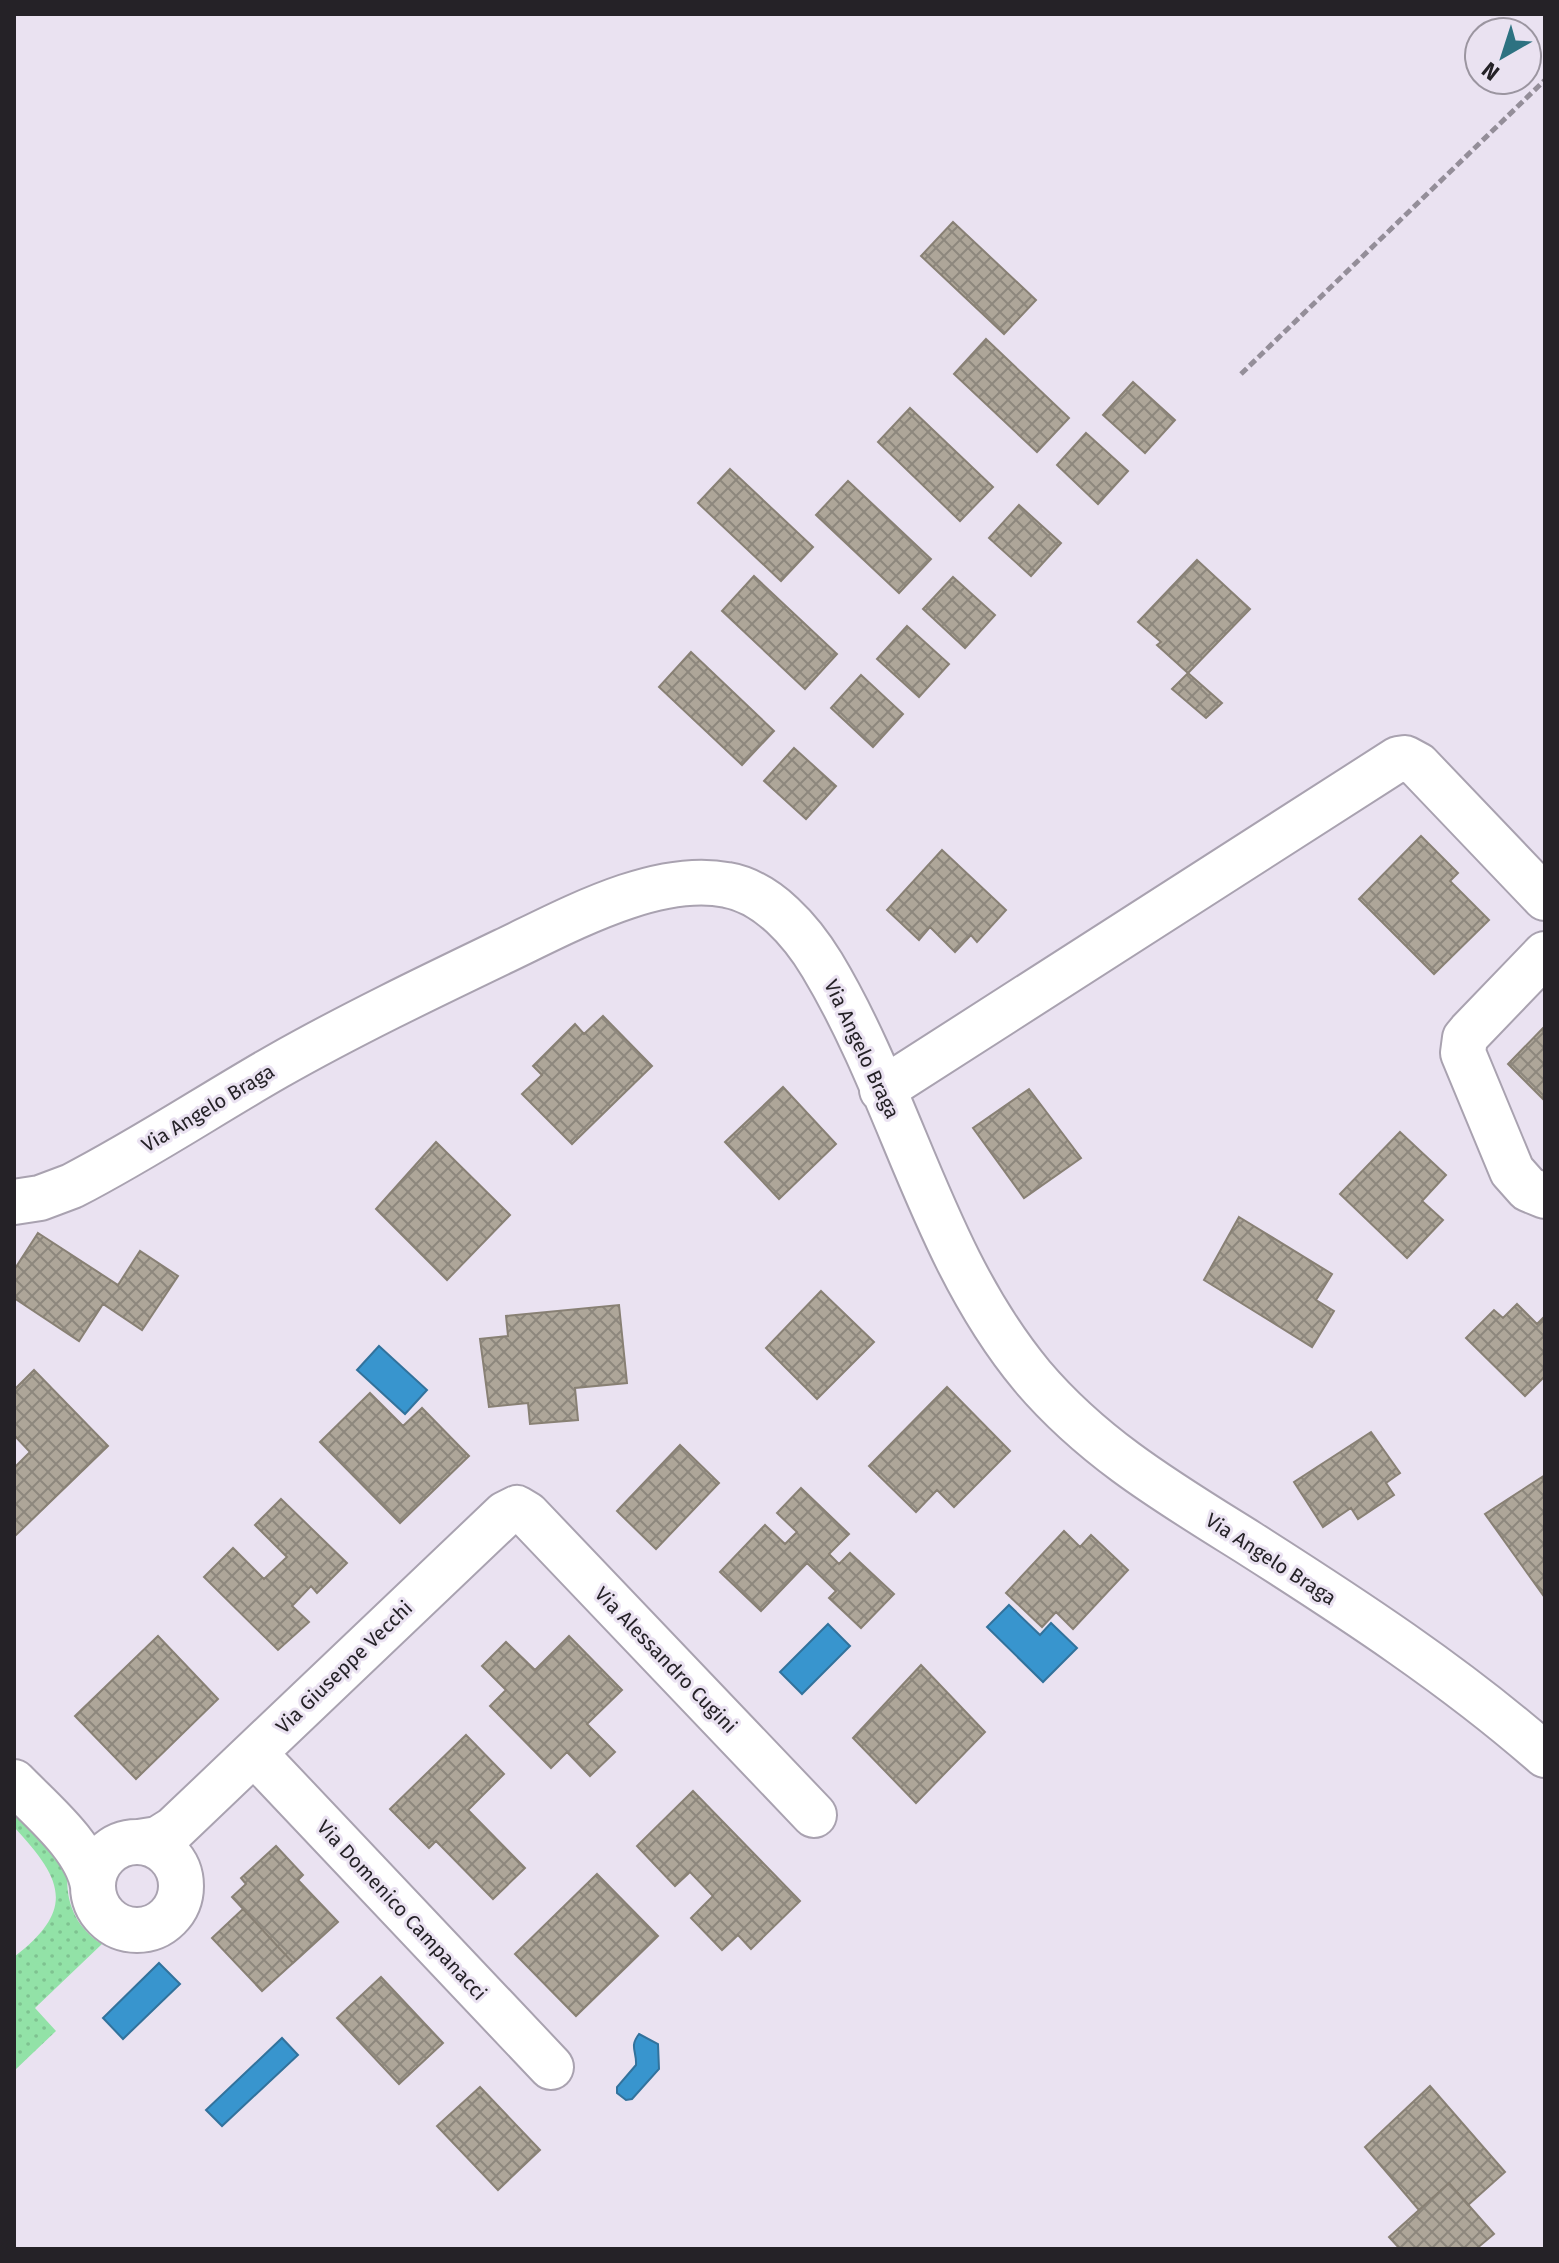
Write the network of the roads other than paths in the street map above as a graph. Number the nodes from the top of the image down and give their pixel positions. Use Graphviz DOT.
graph roads {
  1 [pos="1545,898"];
  2 [pos="1545,954"];
  3 [pos="882,1090"];
  4 [pos="1545,1196"];
  5 [pos="14,1202"];
  6 [pos="517,1508"];
  7 [pos="254,1753"];
  8 [pos="1545,1755"];
  9 [pos="14,1782"];
  10 [pos="814,1815"];
  11 [pos="551,2067"];
  1 -- 3 [label="street"];
  2 -- 4 [label="street"];
  3 -- 5 [label="street, Via Angelo Braga"];
  3 -- 8 [label="street, Via Angelo Braga"];
  6 -- 7 [label="street, Via Giuseppe Vecchi"];
  6 -- 10 [label="street, Via Alessandro Cugini"];
  7 -- 9 [label="street, Via Giuseppe Vecchi"];
  7 -- 11 [label="street, Via Domenico Campanacci"];
}
